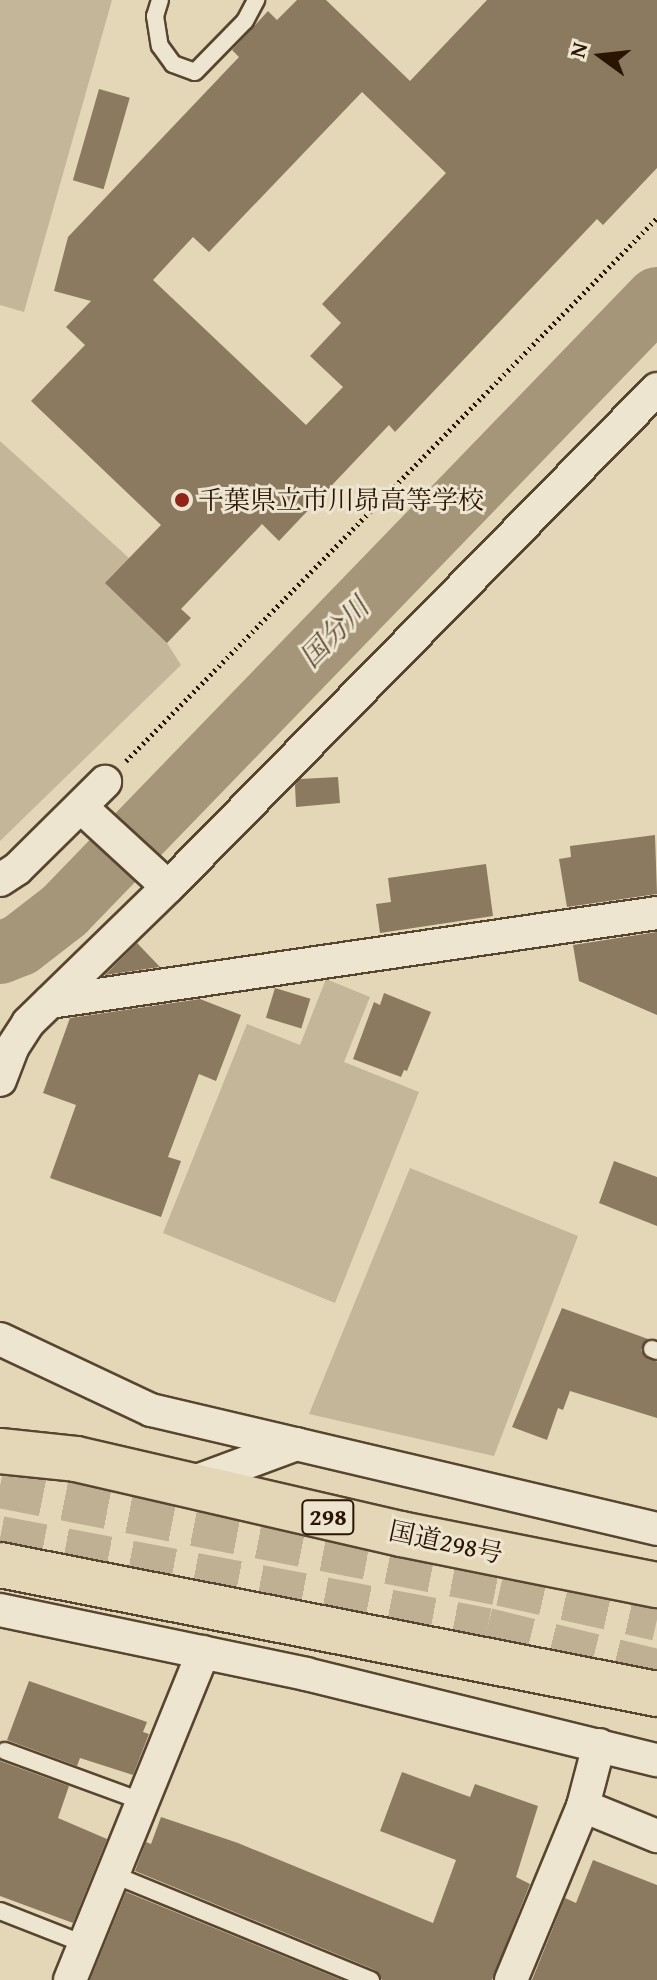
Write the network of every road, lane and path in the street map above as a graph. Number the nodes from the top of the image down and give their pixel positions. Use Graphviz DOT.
graph roads {
  1 [pos="160,0"];
  2 [pos="256,0"];
  3 [pos="657,218"];
  4 [pos="657,389"];
  5 [pos="105,782"];
  6 [pos="87,813"];
  7 [pos="0,880"];
  8 [pos="163,882"];
  9 [pos="657,913"];
  10 [pos="50,1002"];
  11 [pos="6,1048"];
  12 [pos="0,1080"];
  13 [pos="0,1339"];
  14 [pos="297,1444"];
  15 [pos="0,1451"];
  16 [pos="186,1485"];
  17 [pos="657,1529"];
  18 [pos="0,1565"];
  19 [pos="657,1585"];
  20 [pos="0,1610"];
  21 [pos="286,1620"];
  22 [pos="203,1652"];
  23 [pos="306,1674"];
  24 [pos="657,1694"];
  25 [pos="599,1745"];
  26 [pos="5,1751"];
  27 [pos="657,1760"];
  28 [pos="141,1801"];
  29 [pos="583,1806"];
  30 [pos="657,1836"];
  31 [pos="112,1874"];
  32 [pos="0,1911"];
  33 [pos="84,1944"];
  34 [pos="70,1980"];
  35 [pos="371,1980"];
  36 [pos="511,1980"];
  1 -- 2 [label="lane"];
  3 -- 5 [label="path"];
  4 -- 8 [label="street"];
  5 -- 6 [label="street"];
  6 -- 7 [label="street"];
  6 -- 8 [label="street"];
  8 -- 10 [label="street"];
  9 -- 10 [label="street"];
  10 -- 11 [label="street"];
  11 -- 12 [label="street"];
  13 -- 14 [label="street"];
  14 -- 16 [label="street"];
  14 -- 17 [label="street"];
  15 -- 16 [label="highway, 国道298号 / 298"];
  16 -- 19 [label="highway, 国道298号 / 298"];
  18 -- 21 [label="highway"];
  20 -- 22 [label="street"];
  21 -- 23 [label="street"];
  21 -- 24 [label="highway"];
  22 -- 23 [label="street"];
  22 -- 28 [label="street"];
  23 -- 25 [label="street"];
  25 -- 27 [label="street"];
  25 -- 29 [label="street"];
  26 -- 28 [label="lane"];
  28 -- 31 [label="street"];
  29 -- 30 [label="street"];
  29 -- 36 [label="street"];
  31 -- 33 [label="street"];
  31 -- 35 [label="lane"];
  32 -- 33 [label="lane"];
  33 -- 34 [label="street"];
}
